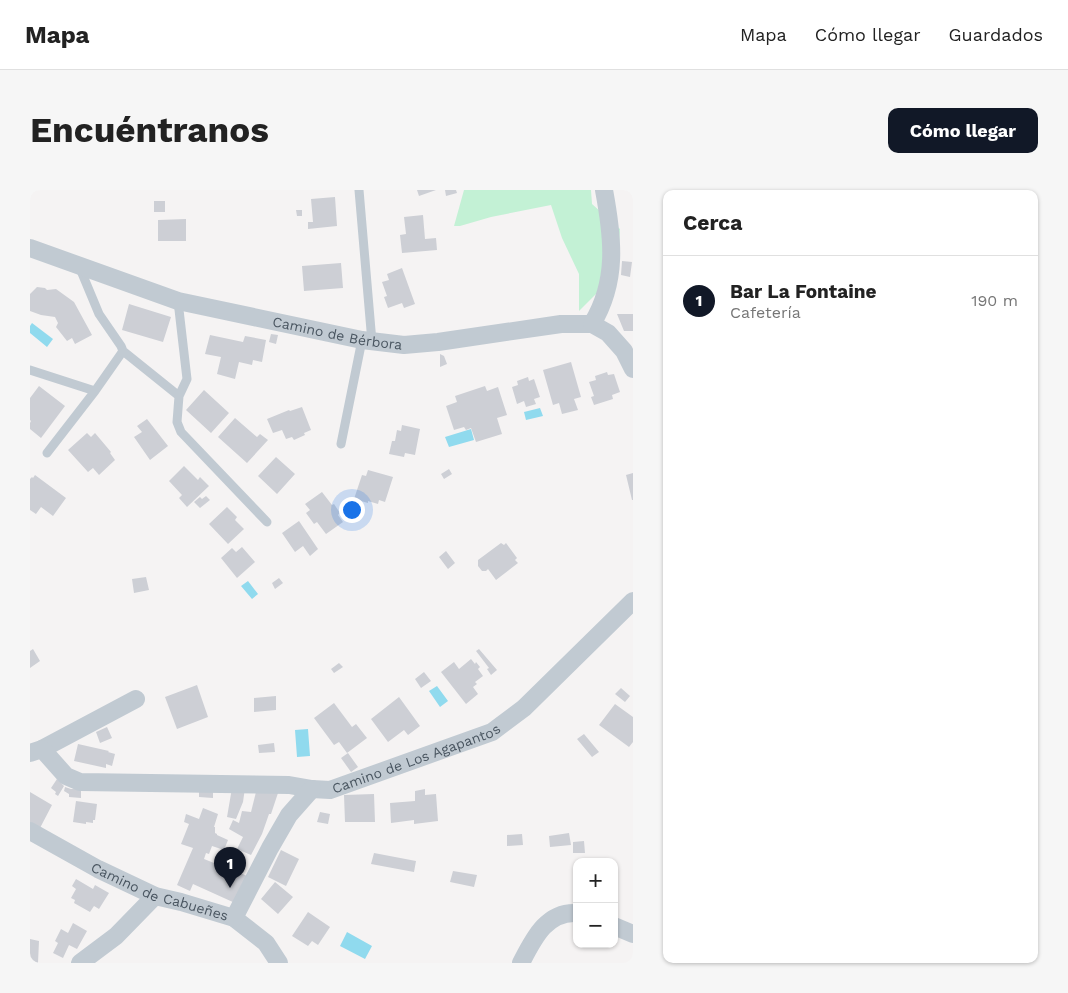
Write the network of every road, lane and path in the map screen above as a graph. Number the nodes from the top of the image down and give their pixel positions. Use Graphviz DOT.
graph roads {
  1 [pos="359,190"];
  2 [pos="604,190"];
  3 [pos="30,248"];
  4 [pos="79,265"];
  5 [pos="178,301"];
  6 [pos="592,324"];
  7 [pos="367,341"];
  8 [pos="123,351"];
  9 [pos="633,368"];
  10 [pos="30,370"];
  11 [pos="95,391"];
  12 [pos="179,396"];
  13 [pos="341,444"];
  14 [pos="47,453"];
  15 [pos="267,522"];
  16 [pos="633,601"];
  17 [pos="136,699"];
  18 [pos="36,751"];
  19 [pos="312,790"];
  20 [pos="30,831"];
  21 [pos="155,896"];
  22 [pos="573,913"];
  23 [pos="234,918"];
  24 [pos="618,928"];
  25 [pos="633,934"];
  26 [pos="80,963"];
  27 [pos="279,963"];
  28 [pos="521,963"];
  1 -- 7 [label="lane"];
  2 -- 6 [label="street"];
  3 -- 4 [label="street, Camino de Bérbora"];
  4 -- 5 [label="street, Camino de Bérbora"];
  4 -- 8 [label="lane"];
  5 -- 7 [label="street, Camino de Bérbora"];
  5 -- 12 [label="lane"];
  6 -- 7 [label="street, Camino de Bérbora"];
  6 -- 9 [label="street"];
  7 -- 13 [label="lane"];
  8 -- 11 [label="lane"];
  8 -- 12 [label="lane"];
  10 -- 11 [label="lane"];
  11 -- 14 [label="lane"];
  12 -- 15 [label="lane"];
  16 -- 19 [label="street, Camino de Los Agapantos"];
  17 -- 18 [label="street, Camino de Los Agapantos"];
  18 -- 19 [label="street, Camino de Los Agapantos"];
  19 -- 23 [label="street"];
  20 -- 21 [label="street, Camino de Cabueñes"];
  21 -- 23 [label="street, Camino de Cabueñes"];
  21 -- 26 [label="street"];
  22 -- 28 [label="street"];
  23 -- 27 [label="street, Camino de Cabueñes"];
  24 -- 25 [label="street"];
}
